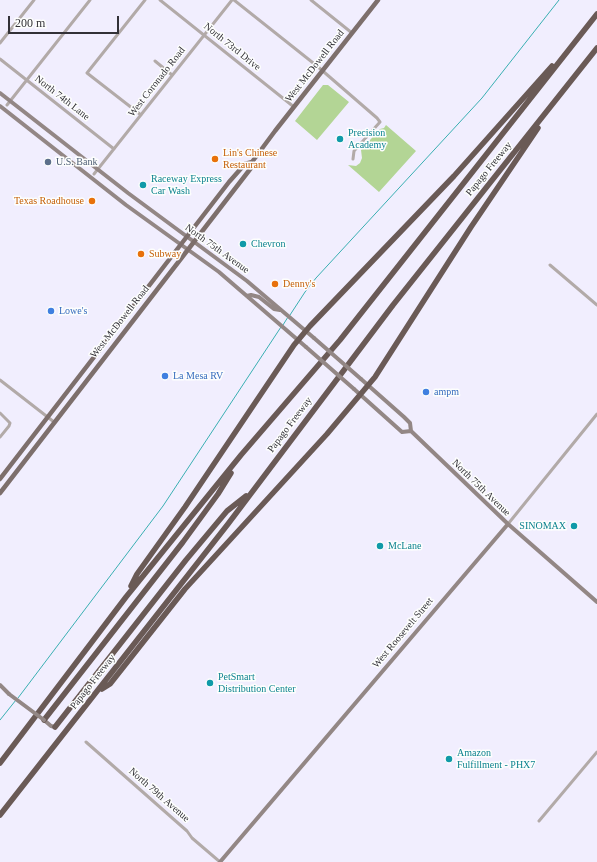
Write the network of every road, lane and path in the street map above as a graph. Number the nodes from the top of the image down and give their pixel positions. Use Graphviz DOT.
graph roads {
  1 [pos="34,0"];
  2 [pos="90,0"];
  3 [pos="145,0"];
  4 [pos="160,0"];
  5 [pos="233,0"];
  6 [pos="311,0"];
  7 [pos="378,0"];
  8 [pos="597,14"];
  9 [pos="583,32"];
  10 [pos="352,33"];
  11 [pos="204,35"];
  12 [pos="0,43"];
  13 [pos="597,48"];
  14 [pos="0,59"];
  15 [pos="155,61"];
  16 [pos="322,70"];
  17 [pos="172,75"];
  18 [pos="26,80"];
  19 [pos="570,83"];
  20 [pos="0,94"];
  21 [pos="8,103"];
  22 [pos="0,106"];
  23 [pos="294,107"];
  24 [pos="141,115"];
  25 [pos="114,149"];
  26 [pos="353,159"];
  27 [pos="252,162"];
  28 [pos="96,172"];
  29 [pos="187,236"];
  30 [pos="194,241"];
  31 [pos="181,244"];
  32 [pos="188,249"];
  33 [pos="550,265"];
  34 [pos="247,296"];
  35 [pos="597,305"];
  36 [pos="283,312"];
  37 [pos="306,331"];
  38 [pos="298,340"];
  39 [pos="0,380"];
  40 [pos="368,386"];
  41 [pos="361,395"];
  42 [pos="0,413"];
  43 [pos="597,414"];
  44 [pos="48,418"];
  45 [pos="54,422"];
  46 [pos="411,431"];
  47 [pos="0,438"];
  48 [pos="241,455"];
  49 [pos="0,480"];
  50 [pos="253,491"];
  51 [pos="0,493"];
  52 [pos="508,524"];
  53 [pos="126,597"];
  54 [pos="597,602"];
  55 [pos="0,685"];
  56 [pos="96,693"];
  57 [pos="44,720"];
  58 [pos="55,727"];
  59 [pos="86,742"];
  60 [pos="597,752"];
  61 [pos="0,762"];
  62 [pos="0,815"];
  63 [pos="539,822"];
  64 [pos="220,862"];
  1 -- 12 [label="street"];
  2 -- 18 [label="street"];
  3 -- 24 [label="street"];
  4 -- 11 [label="street, North 73rd Drive"];
  5 -- 11 [label="street, West Coronado Road"];
  5 -- 16 [label="street"];
  6 -- 10 [label="street"];
  7 -- 10 [label="main road, West McDowell Road"];
  8 -- 9 [label="highway, Papago Freeway"];
  9 -- 37 [label="highway"];
  9 -- 48 [label="highway, Papago Freeway"];
  10 -- 16 [label="main road, West McDowell Road"];
  11 -- 17 [label="street, West Coronado Road"];
  11 -- 23 [label="street, North 73rd Drive"];
  13 -- 19 [label="highway, Papago Freeway"];
  14 -- 18 [label="street, North 74th Lane"];
  15 -- 17 [label="street"];
  16 -- 23 [label="main road, West McDowell Road"];
  16 -- 26 [label="street"];
  17 -- 24 [label="street, West Coronado Road"];
  18 -- 21 [label="street"];
  18 -- 25 [label="street, North 74th Lane"];
  19 -- 40 [label="highway"];
  19 -- 50 [label="highway, Papago Freeway"];
  20 -- 21 [label="main road, North 75th Avenue"];
  21 -- 28 [label="main road, North 75th Avenue"];
  22 -- 31 [label="main road, North 75th Avenue"];
  23 -- 27 [label="main road, West McDowell Road"];
  24 -- 25 [label="street, West Coronado Road"];
  25 -- 28 [label="street, West Coronado Road"];
  27 -- 29 [label="main road, West McDowell Road"];
  27 -- 30 [label="main road, West McDowell Road"];
  28 -- 29 [label="main road, North 75th Avenue"];
  29 -- 30 [label="main road, North 75th Avenue"];
  29 -- 31 [label="main road, West McDowell Road"];
  30 -- 32 [label="main road, West McDowell Road"];
  30 -- 36 [label="main road, North 75th Avenue"];
  31 -- 32 [label="main road, North 75th Avenue"];
  31 -- 44 [label="main road, West McDowell Road"];
  32 -- 34 [label="main road, North 75th Avenue"];
  32 -- 45 [label="main road, West McDowell Road"];
  33 -- 35 [label="street"];
  34 -- 36 [label="main road"];
  34 -- 38 [label="main road, North 75th Avenue"];
  36 -- 37 [label="main road, North 75th Avenue"];
  37 -- 38 [label="highway"];
  37 -- 40 [label="main road, North 75th Avenue, bridge"];
  38 -- 41 [label="main road, North 75th Avenue, bridge"];
  38 -- 53 [label="highway"];
  39 -- 44 [label="street"];
  40 -- 41 [label="highway"];
  40 -- 46 [label="main road, North 75th Avenue"];
  41 -- 46 [label="main road, North 75th Avenue"];
  41 -- 56 [label="highway"];
  42 -- 47 [label="street"];
  43 -- 52 [label="street, West Roosevelt Street"];
  44 -- 45 [label="street"];
  44 -- 49 [label="main road, West McDowell Road"];
  45 -- 51 [label="main road, West McDowell Road"];
  46 -- 52 [label="main road, North 75th Avenue"];
  48 -- 53 [label="highway, Papago Freeway"];
  48 -- 57 [label="highway"];
  50 -- 56 [label="highway, Papago Freeway"];
  50 -- 58 [label="highway"];
  52 -- 54 [label="main road, North 75th Avenue"];
  52 -- 64 [label="main road, West Roosevelt Street"];
  53 -- 61 [label="highway, Papago Freeway"];
  55 -- 57 [label="main road, bridge"];
  56 -- 62 [label="highway, Papago Freeway"];
  57 -- 58 [label="main road"];
  59 -- 64 [label="street, North 79th Avenue"];
  60 -- 63 [label="street"];
}
